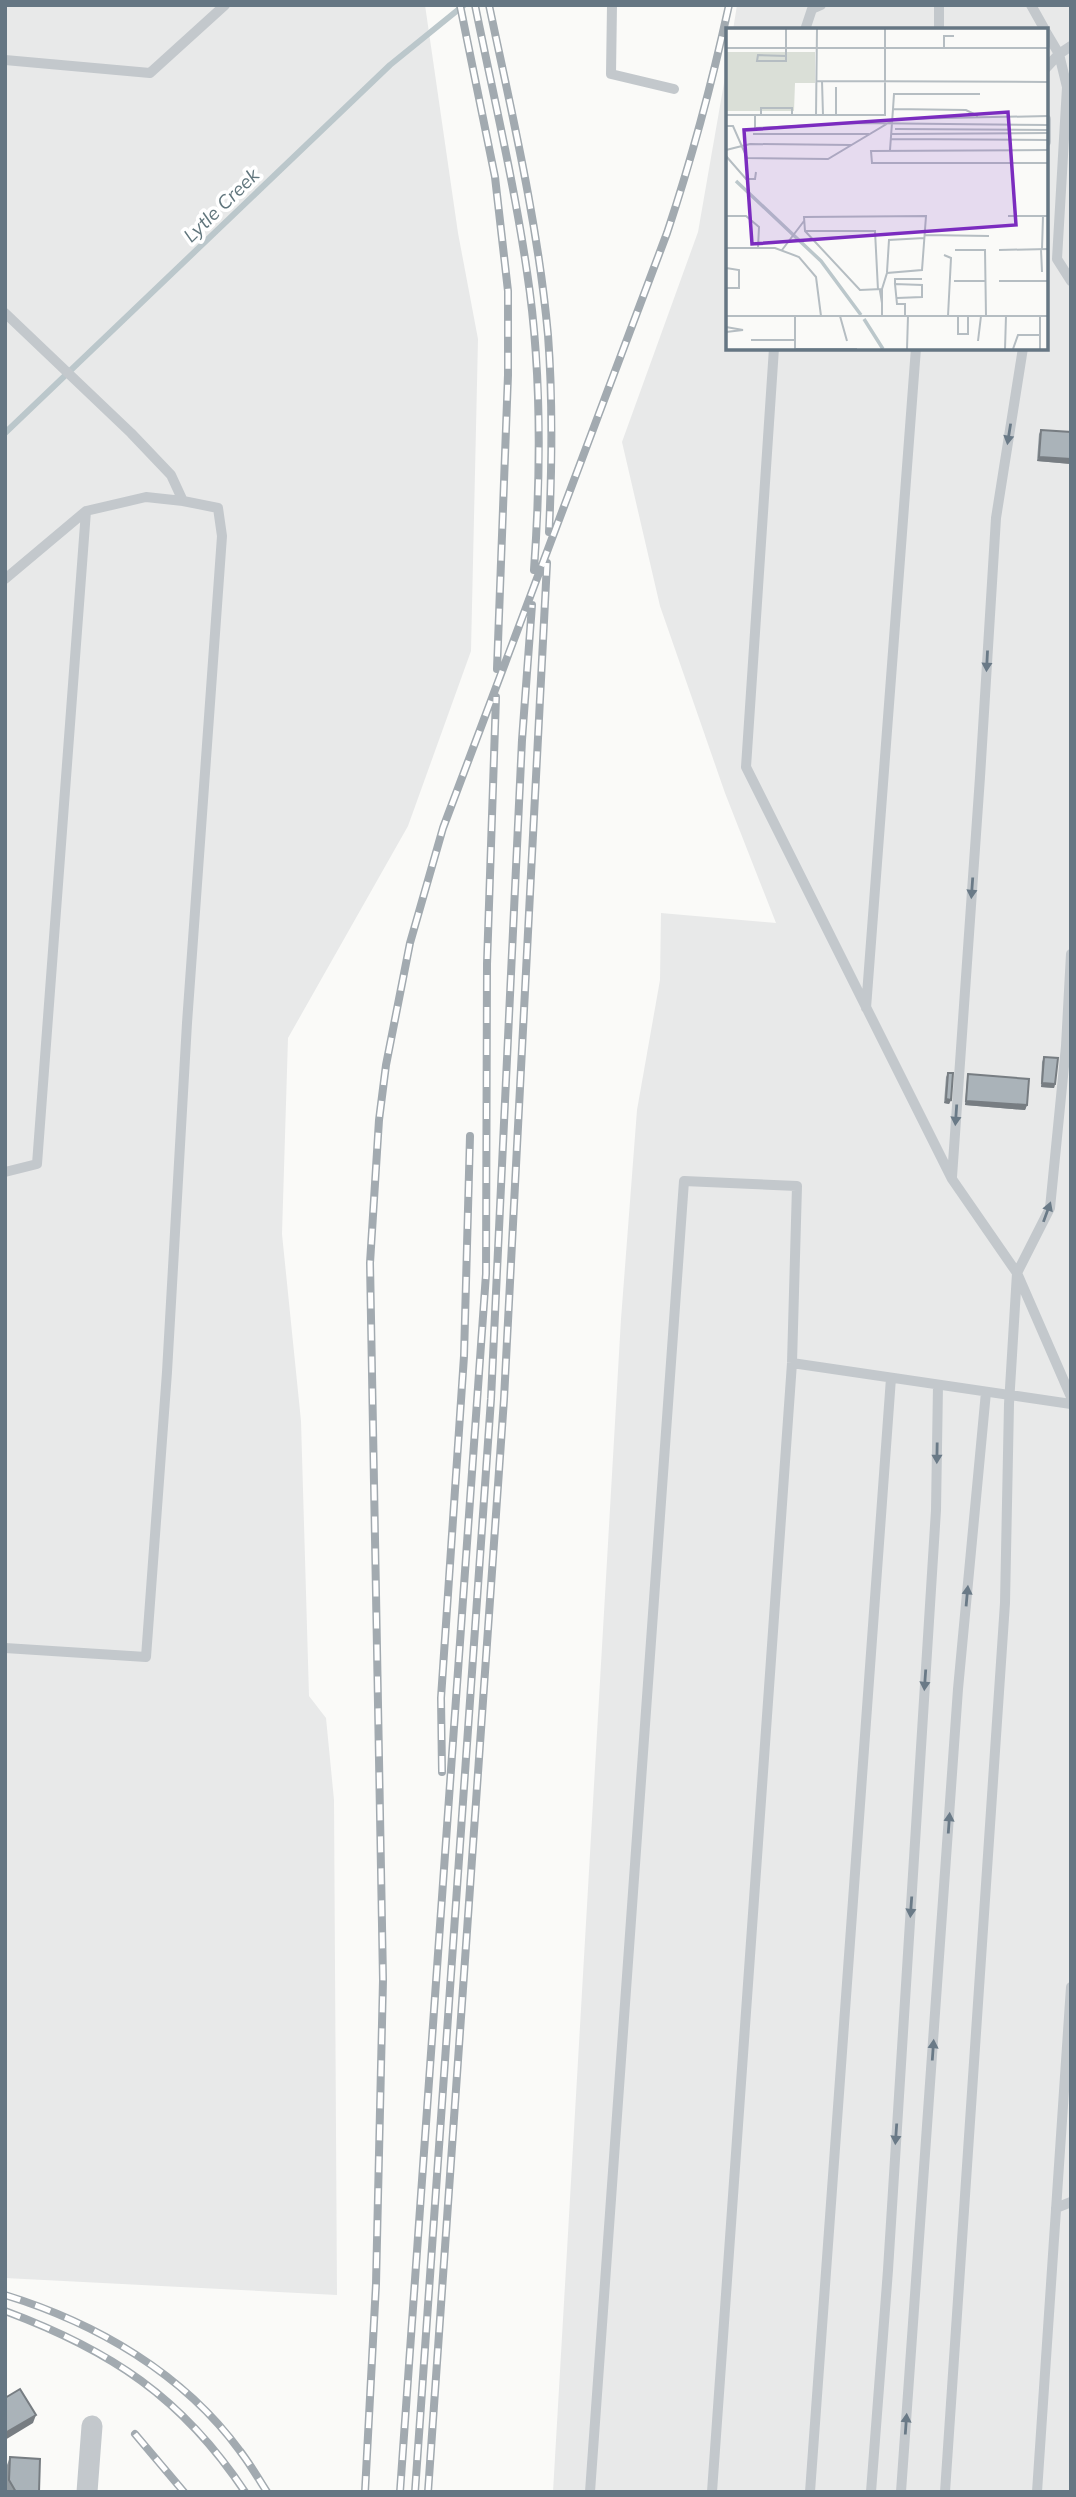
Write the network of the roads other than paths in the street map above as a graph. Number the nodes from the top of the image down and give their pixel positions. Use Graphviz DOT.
graph roads {
  1 [pos="225,5"];
  2 [pos="612,5"];
  3 [pos="821,5"];
  4 [pos="939,5"];
  5 [pos="1031,5"];
  6 [pos="806,28"];
  7 [pos="939,28"];
  8 [pos="1044,28"];
  9 [pos="1048,35"];
  10 [pos="1071,46"];
  11 [pos="1059,54"];
  12 [pos="5,60"];
  13 [pos="1048,66"];
  14 [pos="674,89"];
  15 [pos="1071,281"];
  16 [pos="5,313"];
  17 [pos="774,350"];
  18 [pos="916,350"];
  19 [pos="1017,350"];
  20 [pos="1024,350"];
  21 [pos="1020,367"];
  22 [pos="183,500"];
  23 [pos="86,511"];
  24 [pos="5,579"];
  25 [pos="1071,954"];
  26 [pos="866,1008"];
  27 [pos="5,1172"];
  28 [pos="952,1180"];
  29 [pos="1017,1273"];
  30 [pos="793,1363"];
  31 [pos="891,1378"];
  32 [pos="938,1385"];
  33 [pos="986,1392"];
  34 [pos="1010,1395"];
  35 [pos="1071,1396"];
  36 [pos="1071,1405"];
  37 [pos="5,1648"];
  38 [pos="1071,1987"];
  39 [pos="1071,2202"];
  40 [pos="1056,2208"];
  41 [pos="92,2426"];
  42 [pos="87,2492"];
  43 [pos="590,2492"];
  44 [pos="712,2492"];
  45 [pos="810,2492"];
  46 [pos="871,2492"];
  47 [pos="901,2492"];
  48 [pos="945,2492"];
  49 [pos="1037,2492"];
  1 -- 12 [label="lane"];
  2 -- 14 [label="lane"];
  3 -- 6 [label="lane"];
  4 -- 7 [label="lane"];
  5 -- 8 [label="lane"];
  9 -- 11 [label="lane"];
  10 -- 11 [label="lane"];
  11 -- 13 [label="lane"];
  11 -- 15 [label="lane"];
  16 -- 22 [label="lane"];
  17 -- 26 [label="lane"];
  18 -- 26 [label="lane"];
  19 -- 21 [label="lane"];
  20 -- 21 [label="lane"];
  21 -- 28 [label="lane, one-way"];
  22 -- 23 [label="lane"];
  22 -- 37 [label="lane"];
  23 -- 24 [label="lane"];
  23 -- 27 [label="lane"];
  29 -- 25 [label="lane, one-way"];
  26 -- 28 [label="lane"];
  28 -- 29 [label="lane"];
  29 -- 34 [label="lane"];
  29 -- 35 [label="lane"];
  30 -- 31 [label="lane"];
  30 -- 43 [label="lane"];
  30 -- 44 [label="lane"];
  31 -- 32 [label="lane"];
  31 -- 45 [label="lane"];
  32 -- 33 [label="lane"];
  32 -- 46 [label="lane, one-way"];
  33 -- 34 [label="lane"];
  47 -- 33 [label="lane, one-way"];
  34 -- 36 [label="lane"];
  34 -- 48 [label="lane"];
  38 -- 40 [label="lane"];
  39 -- 40 [label="lane"];
  40 -- 49 [label="lane"];
  41 -- 42 [label="street"];
}
